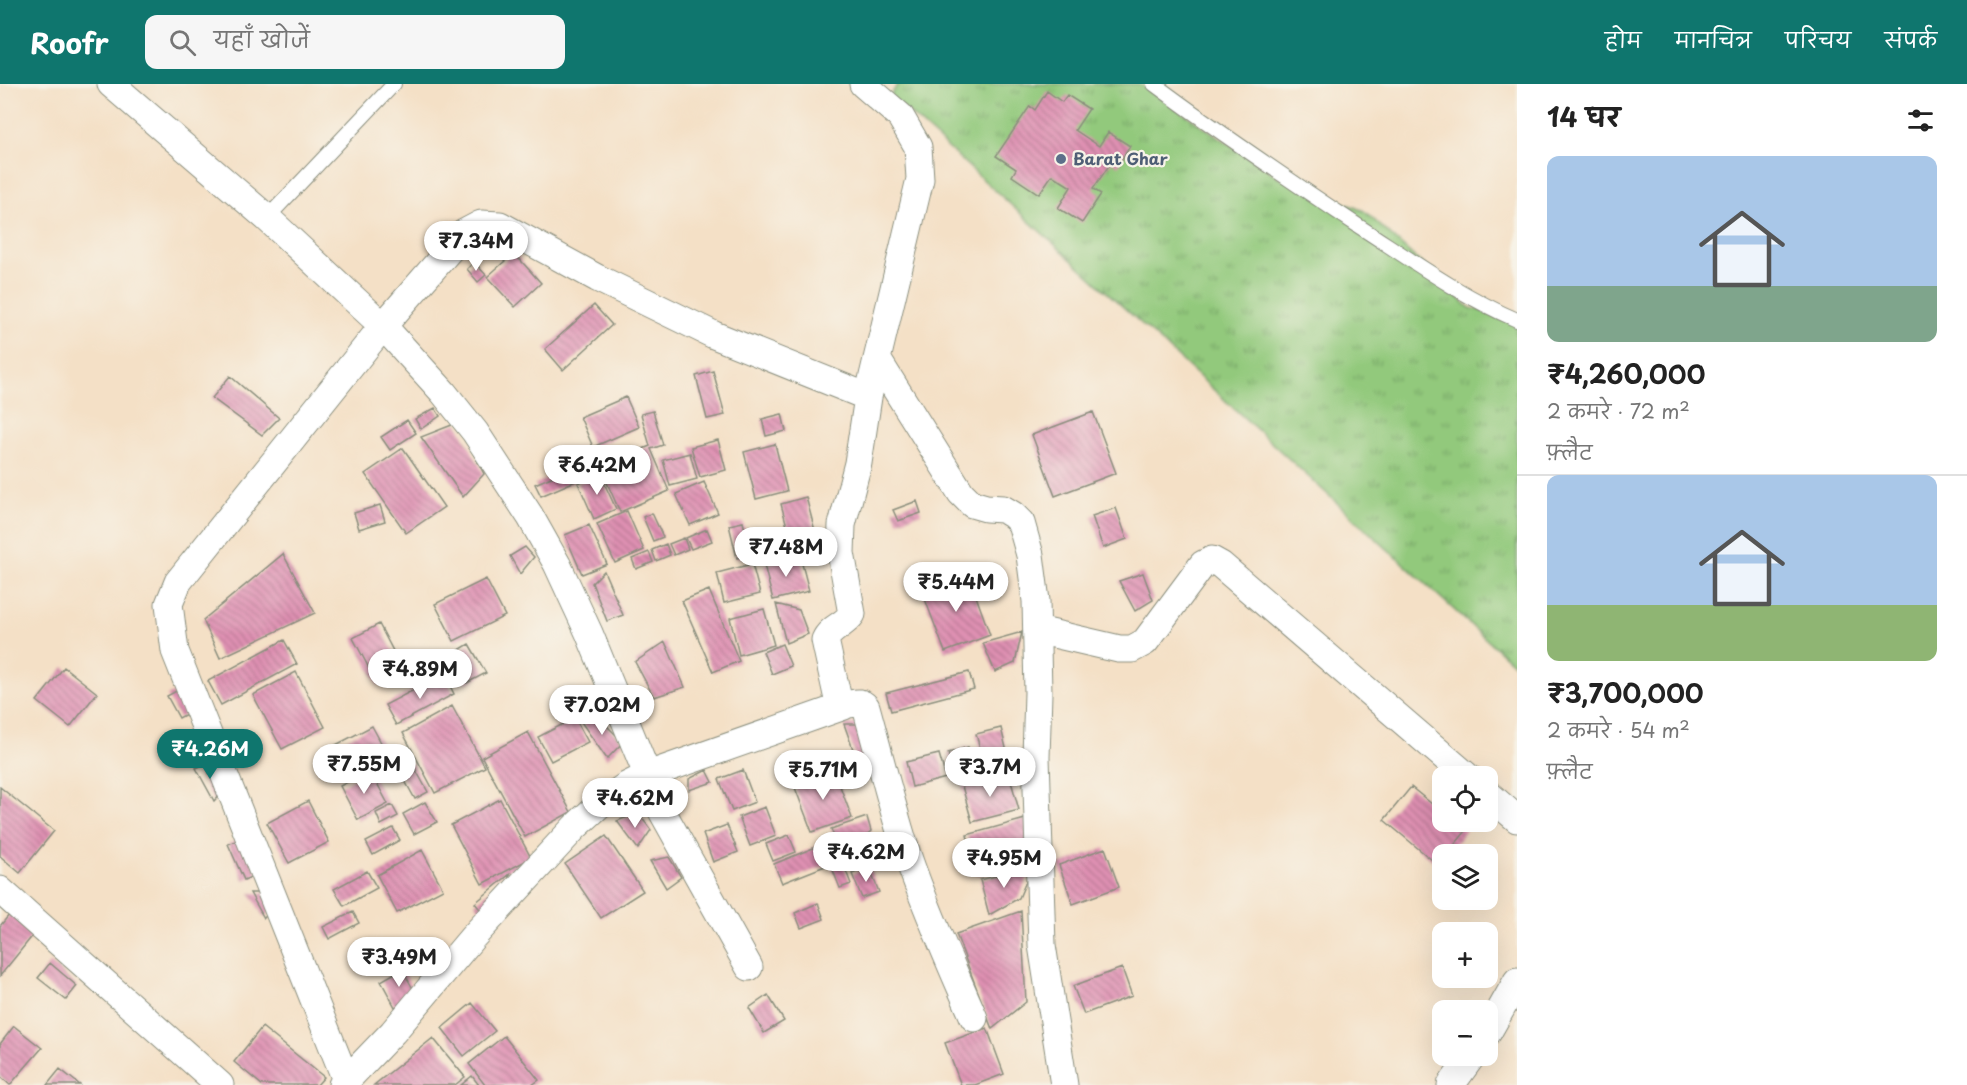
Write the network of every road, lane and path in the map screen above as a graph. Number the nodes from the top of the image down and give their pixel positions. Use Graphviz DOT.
graph roads {
  1 [pos="111,84"];
  2 [pos="394,84"];
  3 [pos="863,84"];
  4 [pos="1154,84"];
  5 [pos="267,218"];
  6 [pos="1517,320"];
  7 [pos="383,326"];
  8 [pos="877,359"];
  9 [pos="868,397"];
  10 [pos="1037,630"];
  11 [pos="844,706"];
  12 [pos="1455,766"];
  13 [pos="648,774"];
  14 [pos="1498,803"];
  15 [pos="1517,819"];
  16 [pos="0,890"];
  17 [pos="749,968"];
  18 [pos="1517,981"];
  19 [pos="1498,1014"];
  20 [pos="974,1018"];
  21 [pos="1465,1066"];
  22 [pos="344,1083"];
  23 [pos="220,1085"];
  24 [pos="1064,1085"];
  25 [pos="1451,1085"];
  1 -- 5 [label="street"];
  2 -- 5 [label="lane"];
  3 -- 8 [label="street"];
  4 -- 6 [label="lane"];
  5 -- 7 [label="street"];
  7 -- 9 [label="street"];
  7 -- 13 [label="street"];
  7 -- 22 [label="street"];
  8 -- 9 [label="street"];
  8 -- 10 [label="street"];
  9 -- 11 [label="street"];
  10 -- 12 [label="street"];
  10 -- 24 [label="street"];
  11 -- 13 [label="street"];
  11 -- 20 [label="street"];
  13 -- 17 [label="street"];
  13 -- 22 [label="street"];
  14 -- 15 [label="street"];
  16 -- 23 [label="street"];
  18 -- 19 [label="street"];
  21 -- 25 [label="street"];
}
